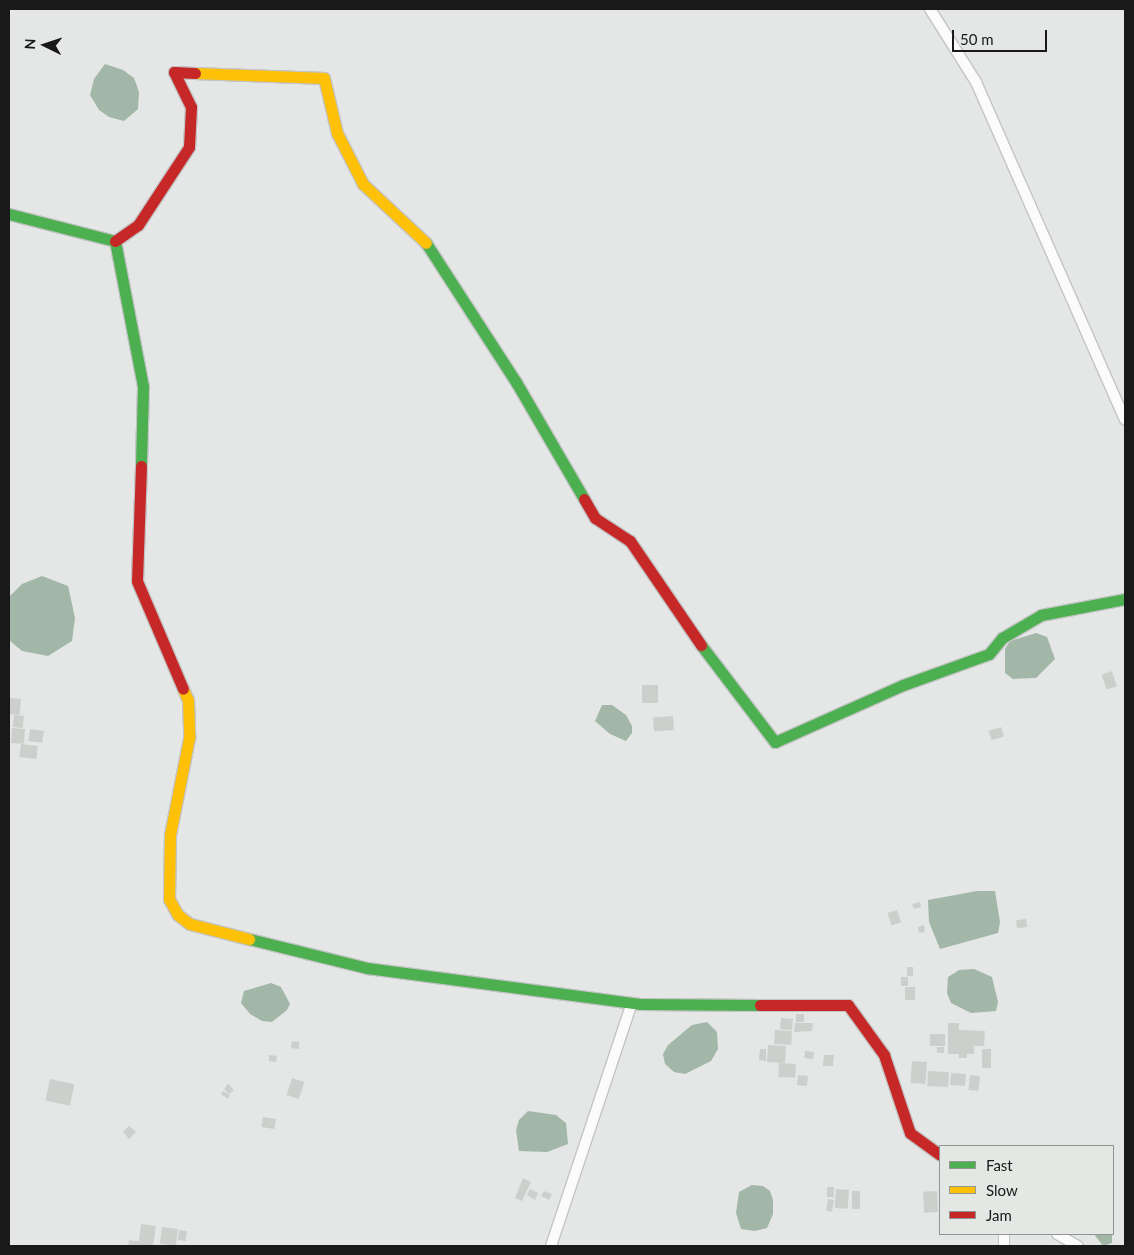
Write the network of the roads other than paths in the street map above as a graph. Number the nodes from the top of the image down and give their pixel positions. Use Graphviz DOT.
graph roads {
  1 [pos="930,9"];
  2 [pos="9,214"];
  3 [pos="115,241"];
  4 [pos="1125,420"];
  5 [pos="1125,599"];
  6 [pos="632,1003"];
  7 [pos="939,1155"];
  8 [pos="1059,1235"];
  9 [pos="551,1246"];
  10 [pos="1078,1246"];
  1 -- 4 [label="street"];
  2 -- 3 [label="street"];
  3 -- 5 [label="street"];
  3 -- 6 [label="street"];
  6 -- 7 [label="street"];
  6 -- 9 [label="street"];
  8 -- 10 [label="street"];
}
